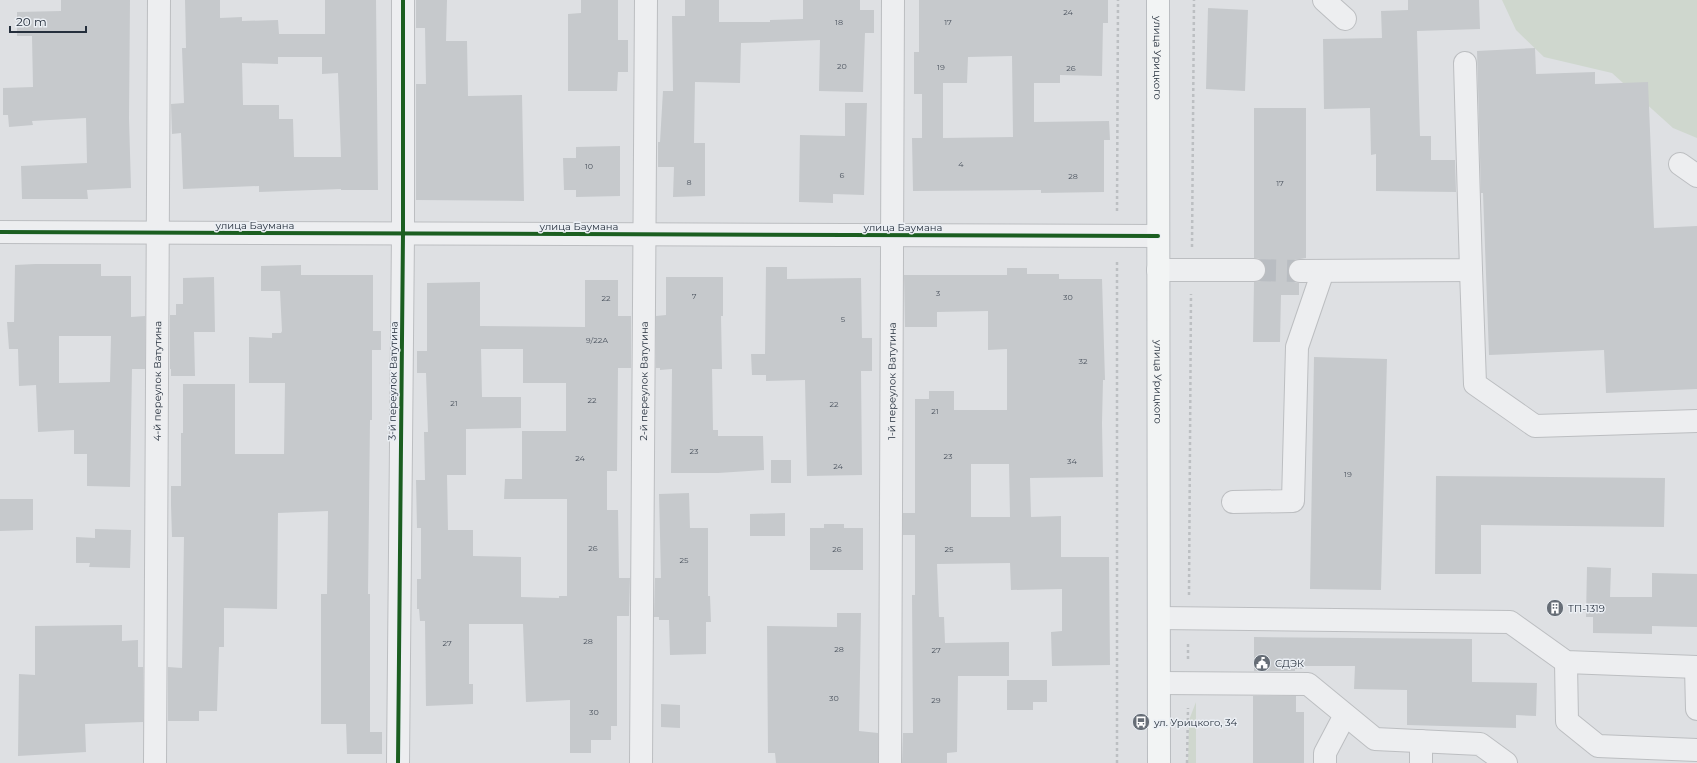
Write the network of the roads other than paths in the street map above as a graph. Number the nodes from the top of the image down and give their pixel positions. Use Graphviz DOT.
graph roads {
  1 [pos="159,0"];
  2 [pos="403,0"];
  3 [pos="646,0"];
  4 [pos="893,0"];
  5 [pos="1158,0"];
  6 [pos="1324,0"];
  7 [pos="1345,19"];
  8 [pos="1465,63"];
  9 [pos="0,232"];
  10 [pos="158,233"];
  11 [pos="403,233"];
  12 [pos="645,234"];
  13 [pos="891,235"];
  14 [pos="1158,236"];
  15 [pos="1158,270"];
  16 [pos="1254,270"];
  17 [pos="1471,270"];
  18 [pos="1300,271"];
  19 [pos="1323,271"];
  20 [pos="1697,421"];
  21 [pos="1234,502"];
  22 [pos="1159,618"];
  23 [pos="1566,662"];
  24 [pos="1697,667"];
  25 [pos="1159,683"];
  26 [pos="1697,709"];
  27 [pos="1345,715"];
  28 [pos="1421,741"];
  29 [pos="1697,750"];
  30 [pos="156,763"];
  31 [pos="398,763"];
  32 [pos="641,763"];
  33 [pos="890,763"];
  34 [pos="1159,763"];
  35 [pos="1325,763"];
  36 [pos="1421,763"];
  37 [pos="1506,763"];
  1 -- 10 [label="street, 4-й переулок Ватутина"];
  2 -- 11 [label="street, 3-й переулок Ватутина"];
  3 -- 12 [label="street, 2-й переулок Ватутина"];
  4 -- 13 [label="street, 1-й переулок Ватутина"];
  5 -- 14 [label="main road, улица Урицкого"];
  6 -- 7 [label="street"];
  8 -- 17 [label="street"];
  9 -- 10 [label="street, улица Баумана"];
  10 -- 11 [label="street, улица Баумана"];
  10 -- 30 [label="street, 4-й переулок Ватутина"];
  11 -- 12 [label="street, улица Баумана"];
  11 -- 31 [label="street, 3-й переулок Ватутина"];
  12 -- 13 [label="street, улица Баумана"];
  12 -- 32 [label="street, 2-й переулок Ватутина"];
  13 -- 14 [label="street, улица Баумана"];
  13 -- 33 [label="street, 1-й переулок Ватутина"];
  14 -- 15 [label="main road, улица Урицкого"];
  15 -- 16 [label="street"];
  15 -- 22 [label="main road, улица Урицкого"];
  17 -- 19 [label="street"];
  17 -- 20 [label="street"];
  18 -- 19 [label="street"];
  19 -- 21 [label="street"];
  22 -- 23 [label="street"];
  22 -- 25 [label="main road, улица Урицкого"];
  23 -- 24 [label="street"];
  23 -- 29 [label="street"];
  24 -- 26 [label="street"];
  25 -- 27 [label="street"];
  25 -- 34 [label="main road, улица Урицкого"];
  27 -- 28 [label="street"];
  27 -- 35 [label="street"];
  28 -- 36 [label="street"];
  28 -- 37 [label="street"];
}
